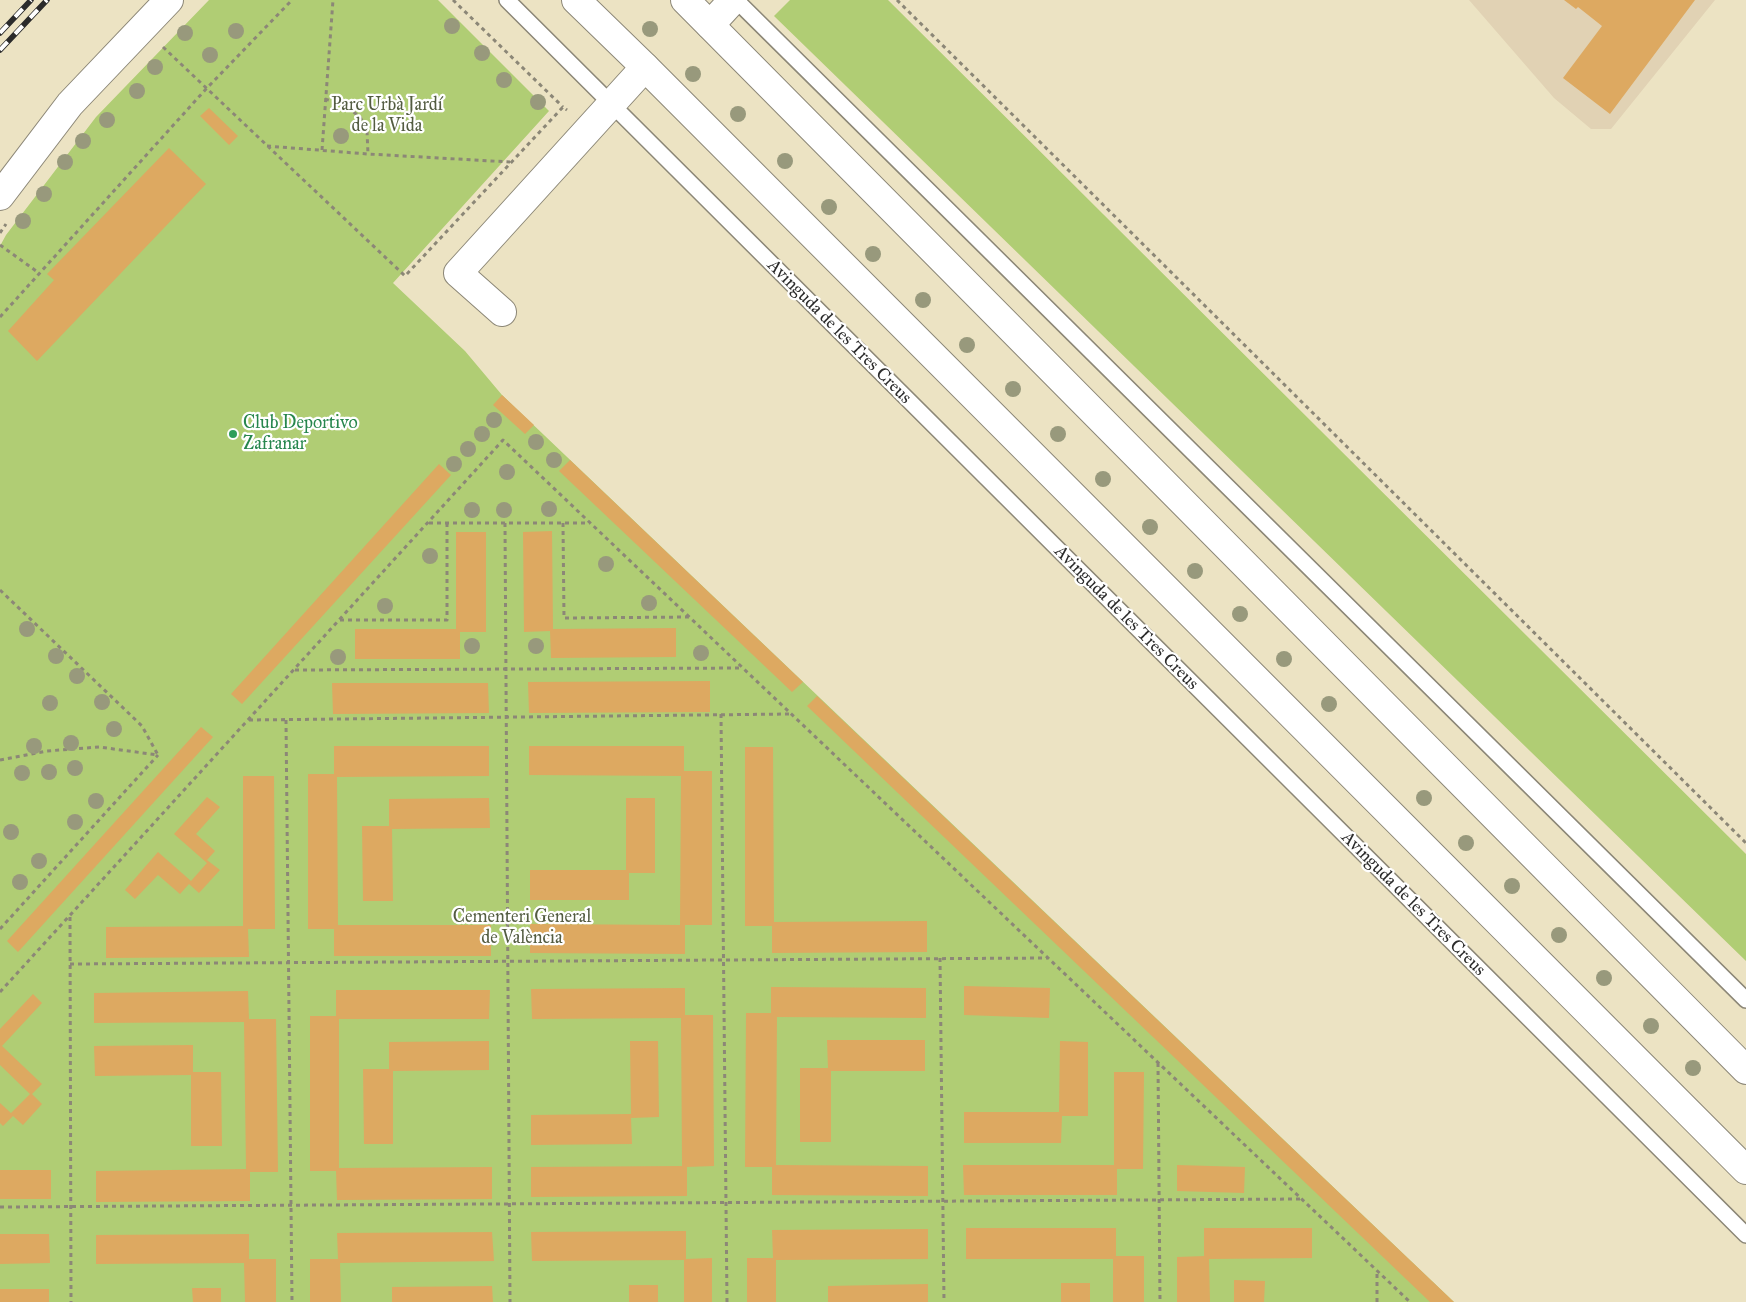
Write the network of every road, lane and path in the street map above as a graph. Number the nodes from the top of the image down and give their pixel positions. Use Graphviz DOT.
graph roads {
  1 [pos="169,0"];
  2 [pos="292,0"];
  3 [pos="332,0"];
  4 [pos="453,0"];
  5 [pos="507,0"];
  6 [pos="576,0"];
  7 [pos="685,0"];
  8 [pos="734,0"];
  9 [pos="897,0"];
  10 [pos="710,25"];
  11 [pos="158,42"];
  12 [pos="645,67"];
  13 [pos="206,89"];
  14 [pos="325,99"];
  15 [pos="611,105"];
  16 [pos="563,107"];
  17 [pos="587,130"];
  18 [pos="267,146"];
  19 [pos="322,150"];
  20 [pos="368,154"];
  21 [pos="510,162"];
  22 [pos="0,196"];
  23 [pos="0,245"];
  24 [pos="39,274"];
  25 [pos="502,312"];
  26 [pos="0,317"];
  27 [pos="428,523"];
  28 [pos="447,523"];
  29 [pos="505,523"];
  30 [pos="563,523"];
  31 [pos="591,523"];
  32 [pos="0,590"];
  33 [pos="690,618"];
  34 [pos="339,620"];
  35 [pos="743,668"];
  36 [pos="506,669"];
  37 [pos="294,670"];
  38 [pos="721,714"];
  39 [pos="791,714"];
  40 [pos="506,717"];
  41 [pos="249,720"];
  42 [pos="286,720"];
  43 [pos="158,755"];
  44 [pos="0,760"];
  45 [pos="1746,843"];
  46 [pos="70,916"];
  47 [pos="0,929"];
  48 [pos="940,958"];
  49 [pos="1048,958"];
  50 [pos="724,960"];
  51 [pos="508,961"];
  52 [pos="288,963"];
  53 [pos="70,964"];
  54 [pos="0,992"];
  55 [pos="1746,1000"];
  56 [pos="1158,1062"];
  57 [pos="1746,1070"];
  58 [pos="1746,1170"];
  59 [pos="1302,1199"];
  60 [pos="1159,1200"];
  61 [pos="943,1201"];
  62 [pos="726,1202"];
  63 [pos="510,1204"];
  64 [pos="291,1205"];
  65 [pos="0,1206"];
  66 [pos="71,1206"];
  67 [pos="1746,1235"];
  68 [pos="1377,1271"];
  69 [pos="71,1302"];
  70 [pos="292,1302"];
  71 [pos="510,1302"];
  72 [pos="727,1302"];
  73 [pos="944,1302"];
  74 [pos="1160,1302"];
  75 [pos="1377,1302"];
  76 [pos="1410,1302"];
  1 -- 22 [label="main road"];
  2 -- 13 [label="path"];
  3 -- 14 [label="path"];
  4 -- 16 [label="path"];
  5 -- 15 [label="lane, Avinguda de les Tres Creus"];
  6 -- 12 [label="main road"];
  7 -- 10 [label="main road"];
  8 -- 10 [label="main road"];
  8 -- 55 [label="lane"];
  9 -- 45 [label="path"];
  10 -- 57 [label="main road"];
  11 -- 13 [label="path"];
  12 -- 15 [label="main road"];
  12 -- 58 [label="main road"];
  13 -- 18 [label="path"];
  13 -- 24 [label="path"];
  14 -- 19 [label="path"];
  14 -- 20 [label="path"];
  15 -- 17 [label="main road"];
  15 -- 67 [label="lane, Avinguda de les Tres Creus"];
  16 -- 17 [label="path"];
  16 -- 21 [label="path"];
  17 -- 25 [label="main road"];
  18 -- 19 [label="path"];
  18 -- 21 [label="path"];
  19 -- 20 [label="path"];
  20 -- 21 [label="path"];
  23 -- 24 [label="path"];
  24 -- 26 [label="path"];
  27 -- 28 [label="path"];
  27 -- 31 [label="path"];
  27 -- 34 [label="path"];
  28 -- 29 [label="path"];
  28 -- 34 [label="path"];
  29 -- 30 [label="path"];
  29 -- 36 [label="path"];
  30 -- 31 [label="path"];
  30 -- 33 [label="path"];
  31 -- 33 [label="path"];
  32 -- 43 [label="path"];
  33 -- 35 [label="path"];
  34 -- 37 [label="path"];
  35 -- 36 [label="path"];
  35 -- 39 [label="path"];
  36 -- 37 [label="path"];
  36 -- 40 [label="path"];
  37 -- 41 [label="path"];
  38 -- 39 [label="path"];
  38 -- 40 [label="path"];
  38 -- 50 [label="path"];
  39 -- 49 [label="path"];
  40 -- 42 [label="path"];
  40 -- 51 [label="path"];
  41 -- 42 [label="path"];
  41 -- 46 [label="path"];
  42 -- 52 [label="path"];
  43 -- 44 [label="path"];
  43 -- 47 [label="path"];
  46 -- 53 [label="path"];
  46 -- 54 [label="path"];
  48 -- 49 [label="path"];
  48 -- 50 [label="path"];
  48 -- 61 [label="path"];
  49 -- 56 [label="path"];
  50 -- 51 [label="path"];
  50 -- 62 [label="path"];
  51 -- 52 [label="path"];
  51 -- 63 [label="path"];
  52 -- 53 [label="path"];
  52 -- 64 [label="path"];
  53 -- 66 [label="path"];
  56 -- 59 [label="path"];
  56 -- 60 [label="path"];
  59 -- 60 [label="path"];
  59 -- 68 [label="path"];
  60 -- 61 [label="path"];
  60 -- 74 [label="path"];
  61 -- 62 [label="path"];
  61 -- 73 [label="path"];
  62 -- 63 [label="path"];
  62 -- 72 [label="path"];
  63 -- 64 [label="path"];
  63 -- 71 [label="path"];
  64 -- 66 [label="path"];
  64 -- 70 [label="path"];
  65 -- 66 [label="path"];
  66 -- 69 [label="path"];
  68 -- 75 [label="path"];
  68 -- 76 [label="path"];
}
